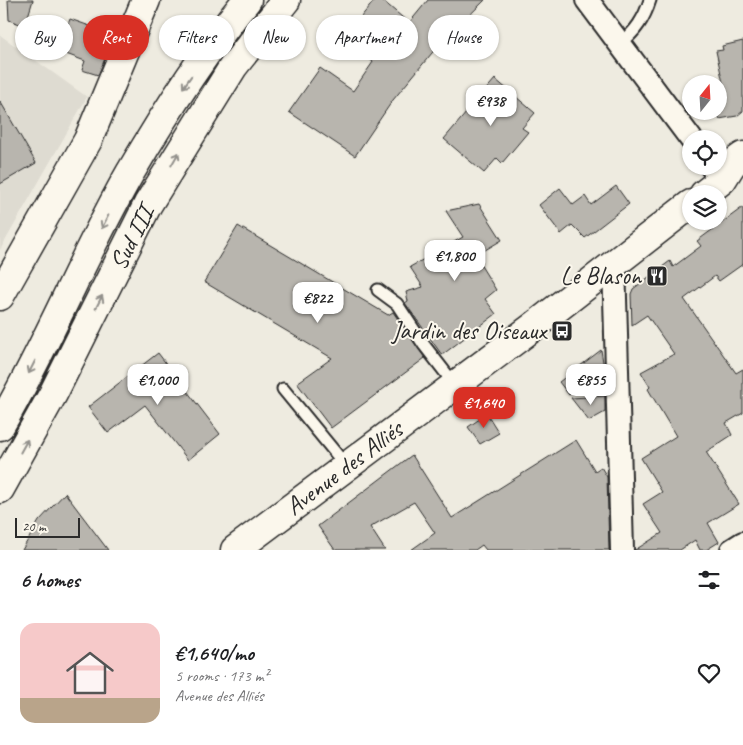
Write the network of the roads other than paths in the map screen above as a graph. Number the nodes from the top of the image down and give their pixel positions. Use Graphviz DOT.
graph roads {
  1 [pos="146,0"];
  2 [pos="247,0"];
  3 [pos="286,0"];
  4 [pos="650,0"];
  5 [pos="595,3"];
  6 [pos="620,44"];
  7 [pos="684,130"];
  8 [pos="743,156"];
  9 [pos="720,180"];
  10 [pos="682,211"];
  11 [pos="614,262"];
  12 [pos="378,290"];
  13 [pos="0,296"];
  14 [pos="455,386"];
  15 [pos="283,389"];
  16 [pos="0,426"];
  17 [pos="347,467"];
  18 [pos="0,489"];
  19 [pos="743,543"];
  20 [pos="235,550"];
  21 [pos="622,550"];
  22 [pos="732,550"];
  1 -- 13 [label="main road"];
  2 -- 16 [label="main road, Sud III, one-way"];
  18 -- 3 [label="main road, Sud III, one-way"];
  4 -- 6 [label="lane"];
  5 -- 6 [label="street"];
  6 -- 7 [label="street"];
  8 -- 9 [label="main road"];
  10 -- 11 [label="main road, Avenue des Alliés"];
  11 -- 14 [label="main road, Avenue des Alliés"];
  11 -- 21 [label="street"];
  12 -- 14 [label="lane"];
  14 -- 17 [label="main road, Avenue des Alliés"];
  15 -- 17 [label="lane"];
  17 -- 20 [label="main road, Avenue des Alliés"];
  19 -- 22 [label="street"];
}
